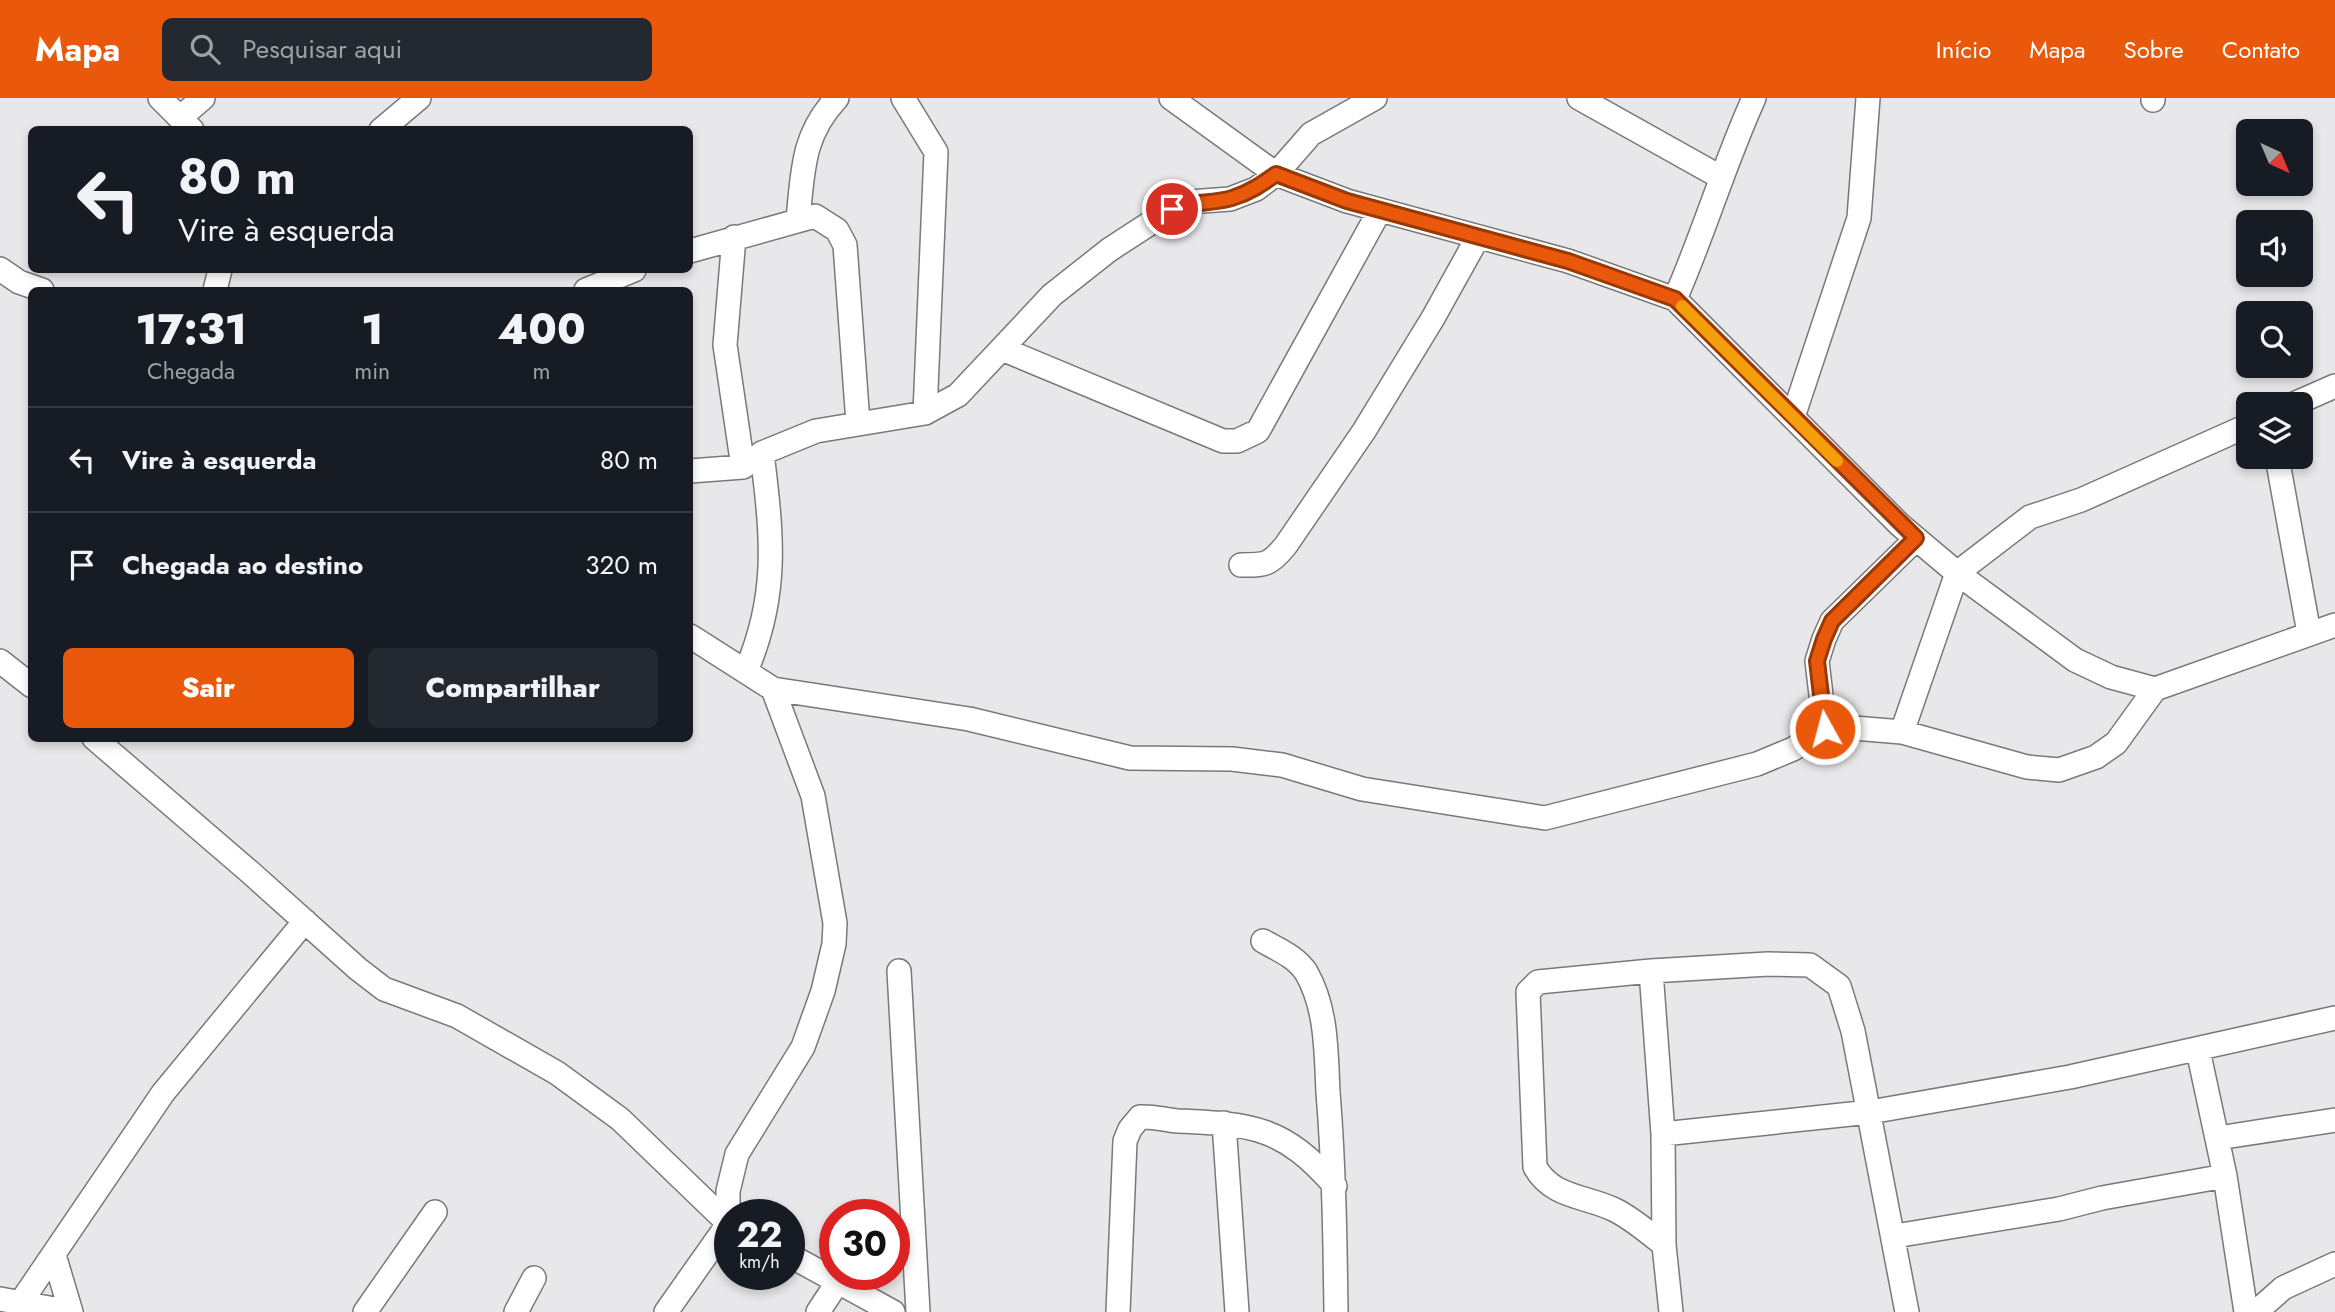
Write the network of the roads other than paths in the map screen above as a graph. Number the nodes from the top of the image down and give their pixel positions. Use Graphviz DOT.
graph roads {
  1 [pos="160,98"];
  2 [pos="203,98"];
  3 [pos="419,98"];
  4 [pos="837,98"];
  5 [pos="903,98"];
  6 [pos="1375,98"];
  7 [pos="1579,98"];
  8 [pos="1754,98"];
  9 [pos="1868,98"];
  10 [pos="1176,100"];
  11 [pos="1342,106"];
  12 [pos="186,123"];
  13 [pos="386,126"];
  14 [pos="1276,174"];
  15 [pos="1722,178"];
  16 [pos="1380,210"];
  17 [pos="798,219"];
  18 [pos="734,237"];
  19 [pos="1478,237"];
  20 [pos="693,250"];
  21 [pos="0,269"];
  22 [pos="627,273"];
  23 [pos="33,287"];
  24 [pos="593,287"];
  25 [pos="1675,299"];
  26 [pos="1002,349"];
  27 [pos="2334,380"];
  28 [pos="2313,393"];
  29 [pos="925,413"];
  30 [pos="1793,418"];
  31 [pos="858,423"];
  32 [pos="2236,431"];
  33 [pos="762,453"];
  34 [pos="743,467"];
  35 [pos="2279,469"];
  36 [pos="693,471"];
  37 [pos="1916,538"];
  38 [pos="1241,565"];
  39 [pos="1957,573"];
  40 [pos="2335,625"];
  41 [pos="2309,633"];
  42 [pos="693,638"];
  43 [pos="3,669"];
  44 [pos="746,671"];
  45 [pos="28,684"];
  46 [pos="773,689"];
  47 [pos="2155,689"];
  48 [pos="1825,729"];
  49 [pos="1902,732"];
  50 [pos="99,742"];
  51 [pos="304,921"];
  52 [pos="1263,941"];
  53 [pos="899,971"];
  54 [pos="1651,971"];
  55 [pos="2335,1018"];
  56 [pos="2198,1050"];
  57 [pos="1870,1112"];
  58 [pos="2335,1120"];
  59 [pos="1224,1123"];
  60 [pos="1663,1134"];
  61 [pos="2218,1138"];
  62 [pos="2225,1176"];
  63 [pos="1335,1186"];
  64 [pos="728,1199"];
  65 [pos="714,1209"];
  66 [pos="435,1212"];
  67 [pos="1895,1236"];
  68 [pos="714,1245"];
  69 [pos="1664,1245"];
  70 [pos="54,1255"];
  71 [pos="2335,1264"];
  72 [pos="534,1278"];
  73 [pos="832,1290"];
  74 [pos="856,1290"];
  75 [pos="10,1300"];
  76 [pos="71,1312"];
  77 [pos="365,1312"];
  78 [pos="516,1312"];
  79 [pos="666,1312"];
  80 [pos="818,1312"];
  81 [pos="892,1312"];
  82 [pos="918,1312"];
  83 [pos="1118,1312"];
  84 [pos="1237,1312"];
  85 [pos="1336,1312"];
  86 [pos="1671,1312"];
  87 [pos="1908,1312"];
  88 [pos="2246,1312"];
  89 [pos="2256,1312"];
  1 -- 12 [label="street"];
  2 -- 12 [label="street"];
  3 -- 13 [label="street"];
  4 -- 17 [label="street"];
  5 -- 29 [label="street"];
  6 -- 11 [label="street"];
  7 -- 15 [label="street"];
  8 -- 15 [label="street"];
  9 -- 30 [label="street"];
  10 -- 14 [label="street"];
  11 -- 14 [label="street"];
  14 -- 16 [label="street"];
  14 -- 26 [label="street"];
  15 -- 25 [label="street"];
  16 -- 19 [label="street"];
  16 -- 26 [label="street"];
  17 -- 18 [label="street"];
  17 -- 31 [label="street"];
  18 -- 20 [label="street"];
  18 -- 34 [label="street"];
  19 -- 25 [label="street"];
  19 -- 38 [label="street"];
  21 -- 23 [label="street"];
  22 -- 24 [label="street"];
  25 -- 30 [label="street"];
  26 -- 29 [label="street"];
  27 -- 28 [label="street"];
  29 -- 31 [label="street"];
  30 -- 37 [label="street"];
  31 -- 33 [label="street"];
  32 -- 39 [label="street"];
  33 -- 34 [label="street"];
  33 -- 44 [label="street"];
  34 -- 36 [label="street"];
  35 -- 41 [label="street"];
  37 -- 39 [label="street"];
  37 -- 48 [label="street"];
  39 -- 47 [label="street"];
  39 -- 49 [label="street"];
  40 -- 41 [label="street"];
  41 -- 47 [label="street"];
  42 -- 44 [label="street"];
  43 -- 45 [label="street"];
  44 -- 46 [label="street"];
  46 -- 48 [label="street"];
  46 -- 64 [label="street"];
  47 -- 49 [label="street"];
  48 -- 49 [label="street"];
  50 -- 51 [label="street"];
  51 -- 65 [label="street"];
  51 -- 70 [label="street"];
  52 -- 63 [label="street"];
  53 -- 82 [label="street"];
  54 -- 57 [label="street"];
  54 -- 60 [label="street"];
  54 -- 69 [label="street"];
  55 -- 56 [label="street"];
  56 -- 57 [label="street"];
  56 -- 61 [label="street"];
  57 -- 60 [label="street"];
  57 -- 67 [label="street"];
  58 -- 61 [label="street"];
  59 -- 63 [label="street"];
  59 -- 83 [label="street"];
  59 -- 84 [label="street"];
  60 -- 69 [label="street"];
  61 -- 62 [label="street"];
  62 -- 67 [label="street"];
  62 -- 88 [label="street"];
  63 -- 85 [label="street"];
  66 -- 77 [label="street"];
  67 -- 87 [label="street"];
  68 -- 79 [label="street"];
  69 -- 86 [label="street"];
  70 -- 75 [label="street"];
  70 -- 76 [label="street"];
  71 -- 89 [label="street"];
  72 -- 78 [label="street"];
  73 -- 80 [label="street"];
  74 -- 81 [label="street"];
  75 -- 76 [label="street"];
}
